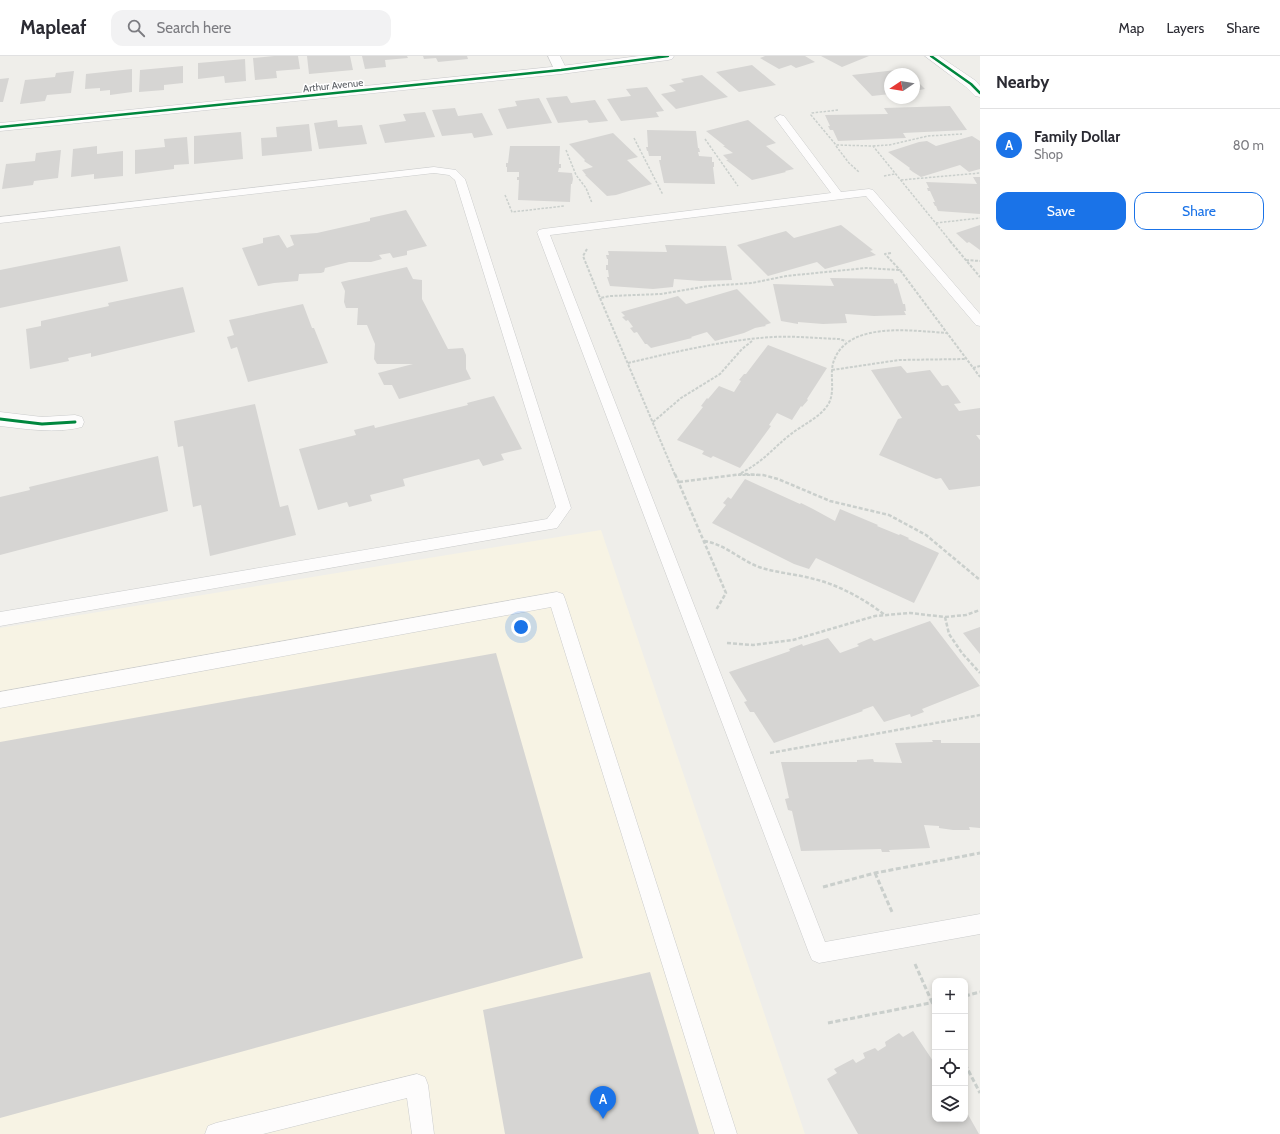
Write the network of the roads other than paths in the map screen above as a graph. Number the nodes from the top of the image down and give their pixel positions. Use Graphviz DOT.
graph roads {
  1 [pos="554,56"];
  2 [pos="668,56"];
  3 [pos="931,56"];
  4 [pos="561,70"];
  5 [pos="980,93"];
  6 [pos="780,118"];
  7 [pos="0,127"];
  8 [pos="838,196"];
  9 [pos="0,220"];
  10 [pos="980,322"];
  11 [pos="0,419"];
  12 [pos="75,422"];
  13 [pos="0,620"];
  14 [pos="0,700"];
  15 [pos="980,924"];
  16 [pos="262,1128"];
  17 [pos="216,1134"];
  18 [pos="423,1134"];
  19 [pos="726,1134"];
  1 -- 4 [label="street"];
  2 -- 4 [label="street, Arthur Avenue"];
  3 -- 5 [label="street"];
  4 -- 7 [label="street, Arthur Avenue"];
  6 -- 8 [label="lane"];
  8 -- 10 [label="lane"];
  8 -- 15 [label="lane"];
  9 -- 13 [label="lane"];
  11 -- 12 [label="street"];
  14 -- 19 [label="lane"];
  16 -- 17 [label="lane"];
  16 -- 18 [label="lane"];
}
